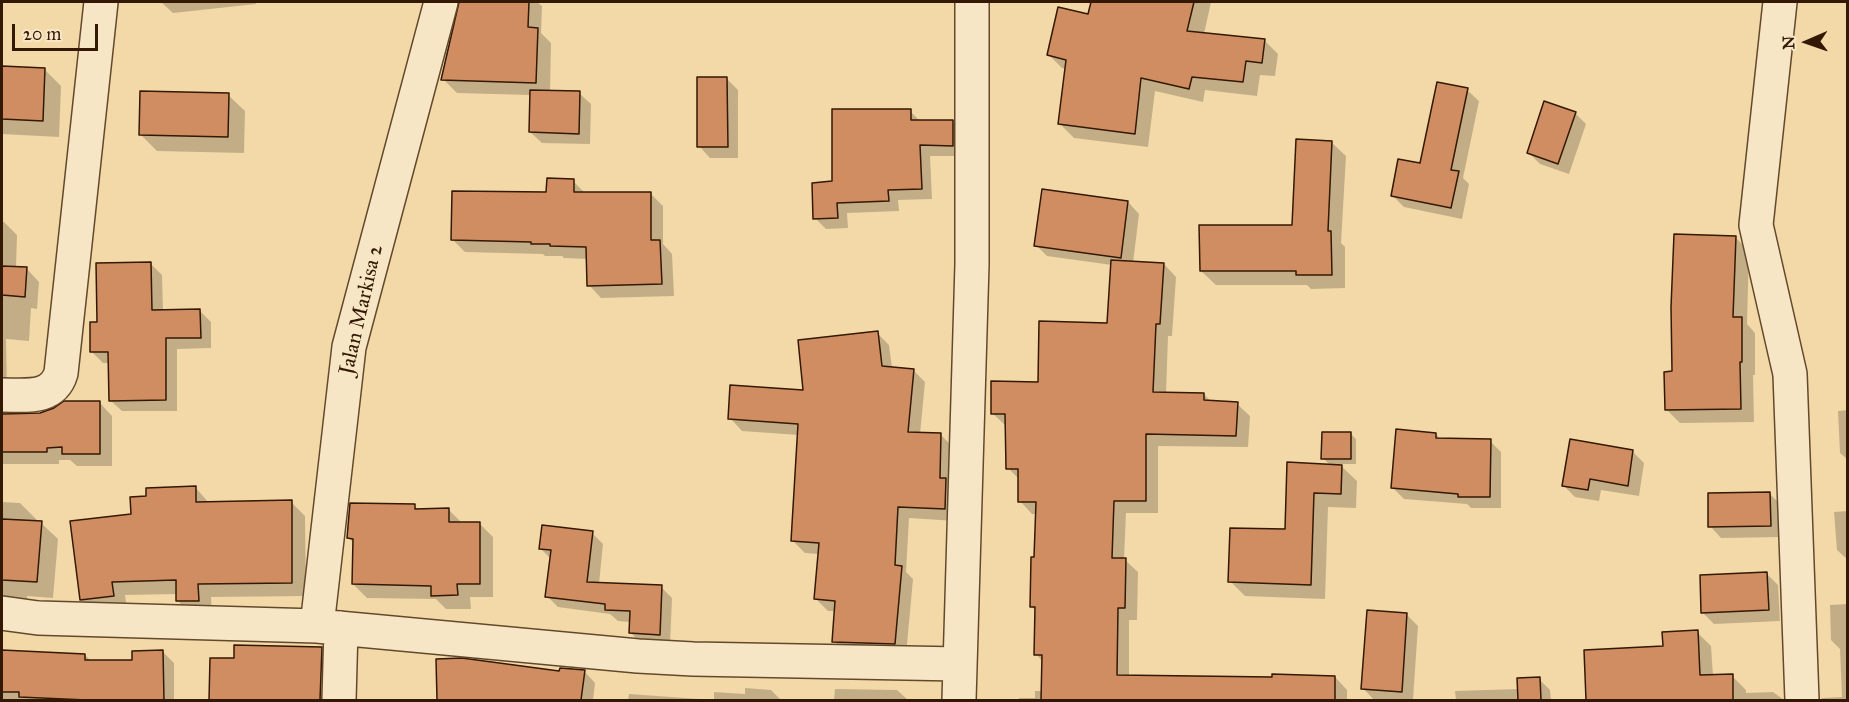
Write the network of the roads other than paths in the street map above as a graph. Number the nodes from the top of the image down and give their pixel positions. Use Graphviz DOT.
graph roads {
  1 [pos="101,2"];
  2 [pos="441,2"];
  3 [pos="1780,2"];
  4 [pos="978,9"];
  5 [pos="2,395"];
  6 [pos="2,613"];
  7 [pos="329,627"];
  8 [pos="959,664"];
  9 [pos="339,700"];
  10 [pos="959,700"];
  11 [pos="1802,700"];
  1 -- 5 [label="street"];
  2 -- 7 [label="street, Jalan Markisa 2"];
  3 -- 11 [label="street"];
  4 -- 8 [label="street"];
  6 -- 7 [label="street"];
  7 -- 8 [label="street"];
  7 -- 9 [label="street, Jalan Markisa 2"];
  8 -- 10 [label="street"];
}
